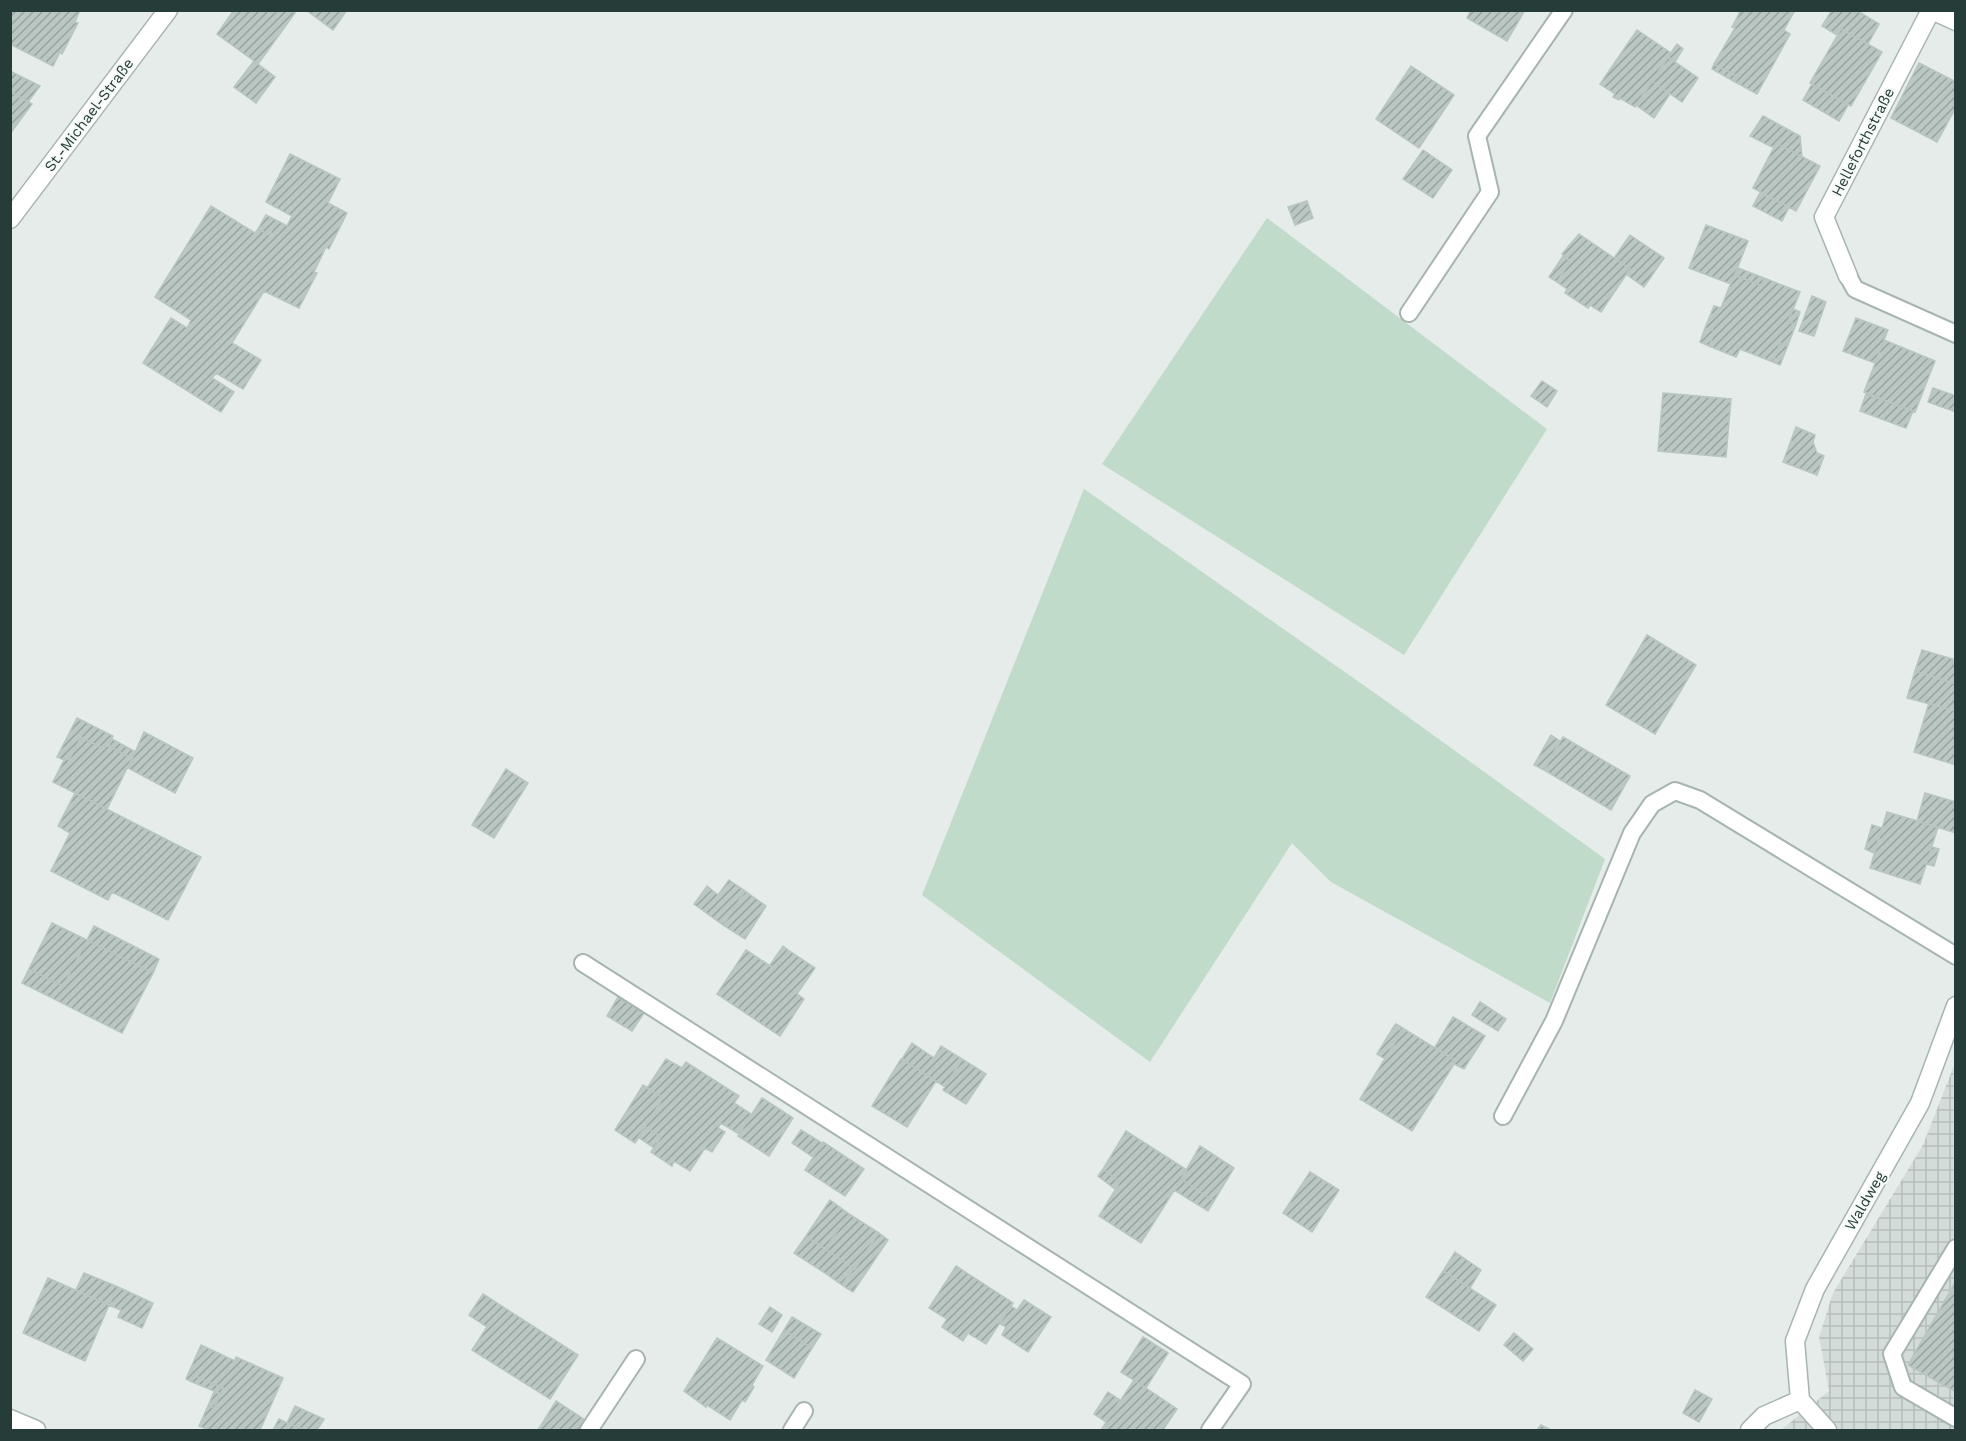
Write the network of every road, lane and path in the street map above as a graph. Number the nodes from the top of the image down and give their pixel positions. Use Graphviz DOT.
graph roads {
  1 [pos="168,10"];
  2 [pos="1564,10"];
  3 [pos="1931,10"];
  4 [pos="1956,21"];
  5 [pos="10,219"];
  6 [pos="1848,276"];
  7 [pos="1409,313"];
  8 [pos="1956,334"];
  9 [pos="1956,956"];
  10 [pos="583,963"];
  11 [pos="1956,1006"];
  12 [pos="1503,1116"];
  13 [pos="1956,1248"];
  14 [pos="636,1359"];
  15 [pos="1800,1400"];
  16 [pos="804,1411"];
  17 [pos="1956,1418"];
  18 [pos="10,1419"];
  19 [pos="36,1431"];
  20 [pos="589,1431"];
  21 [pos="792,1431"];
  22 [pos="1210,1431"];
  23 [pos="1750,1431"];
  24 [pos="1827,1431"];
  1 -- 5 [label="street, St.-Michael-Straße"];
  2 -- 7 [label="lane"];
  3 -- 4 [label="street, Helleforthstraße"];
  3 -- 6 [label="street, Helleforthstraße"];
  6 -- 8 [label="lane"];
  9 -- 12 [label="lane"];
  10 -- 22 [label="lane"];
  11 -- 15 [label="street, Waldweg"];
  13 -- 17 [label="lane"];
  14 -- 20 [label="lane"];
  15 -- 23 [label="street"];
  15 -- 24 [label="street"];
  16 -- 21 [label="lane"];
  18 -- 19 [label="street"];
}
